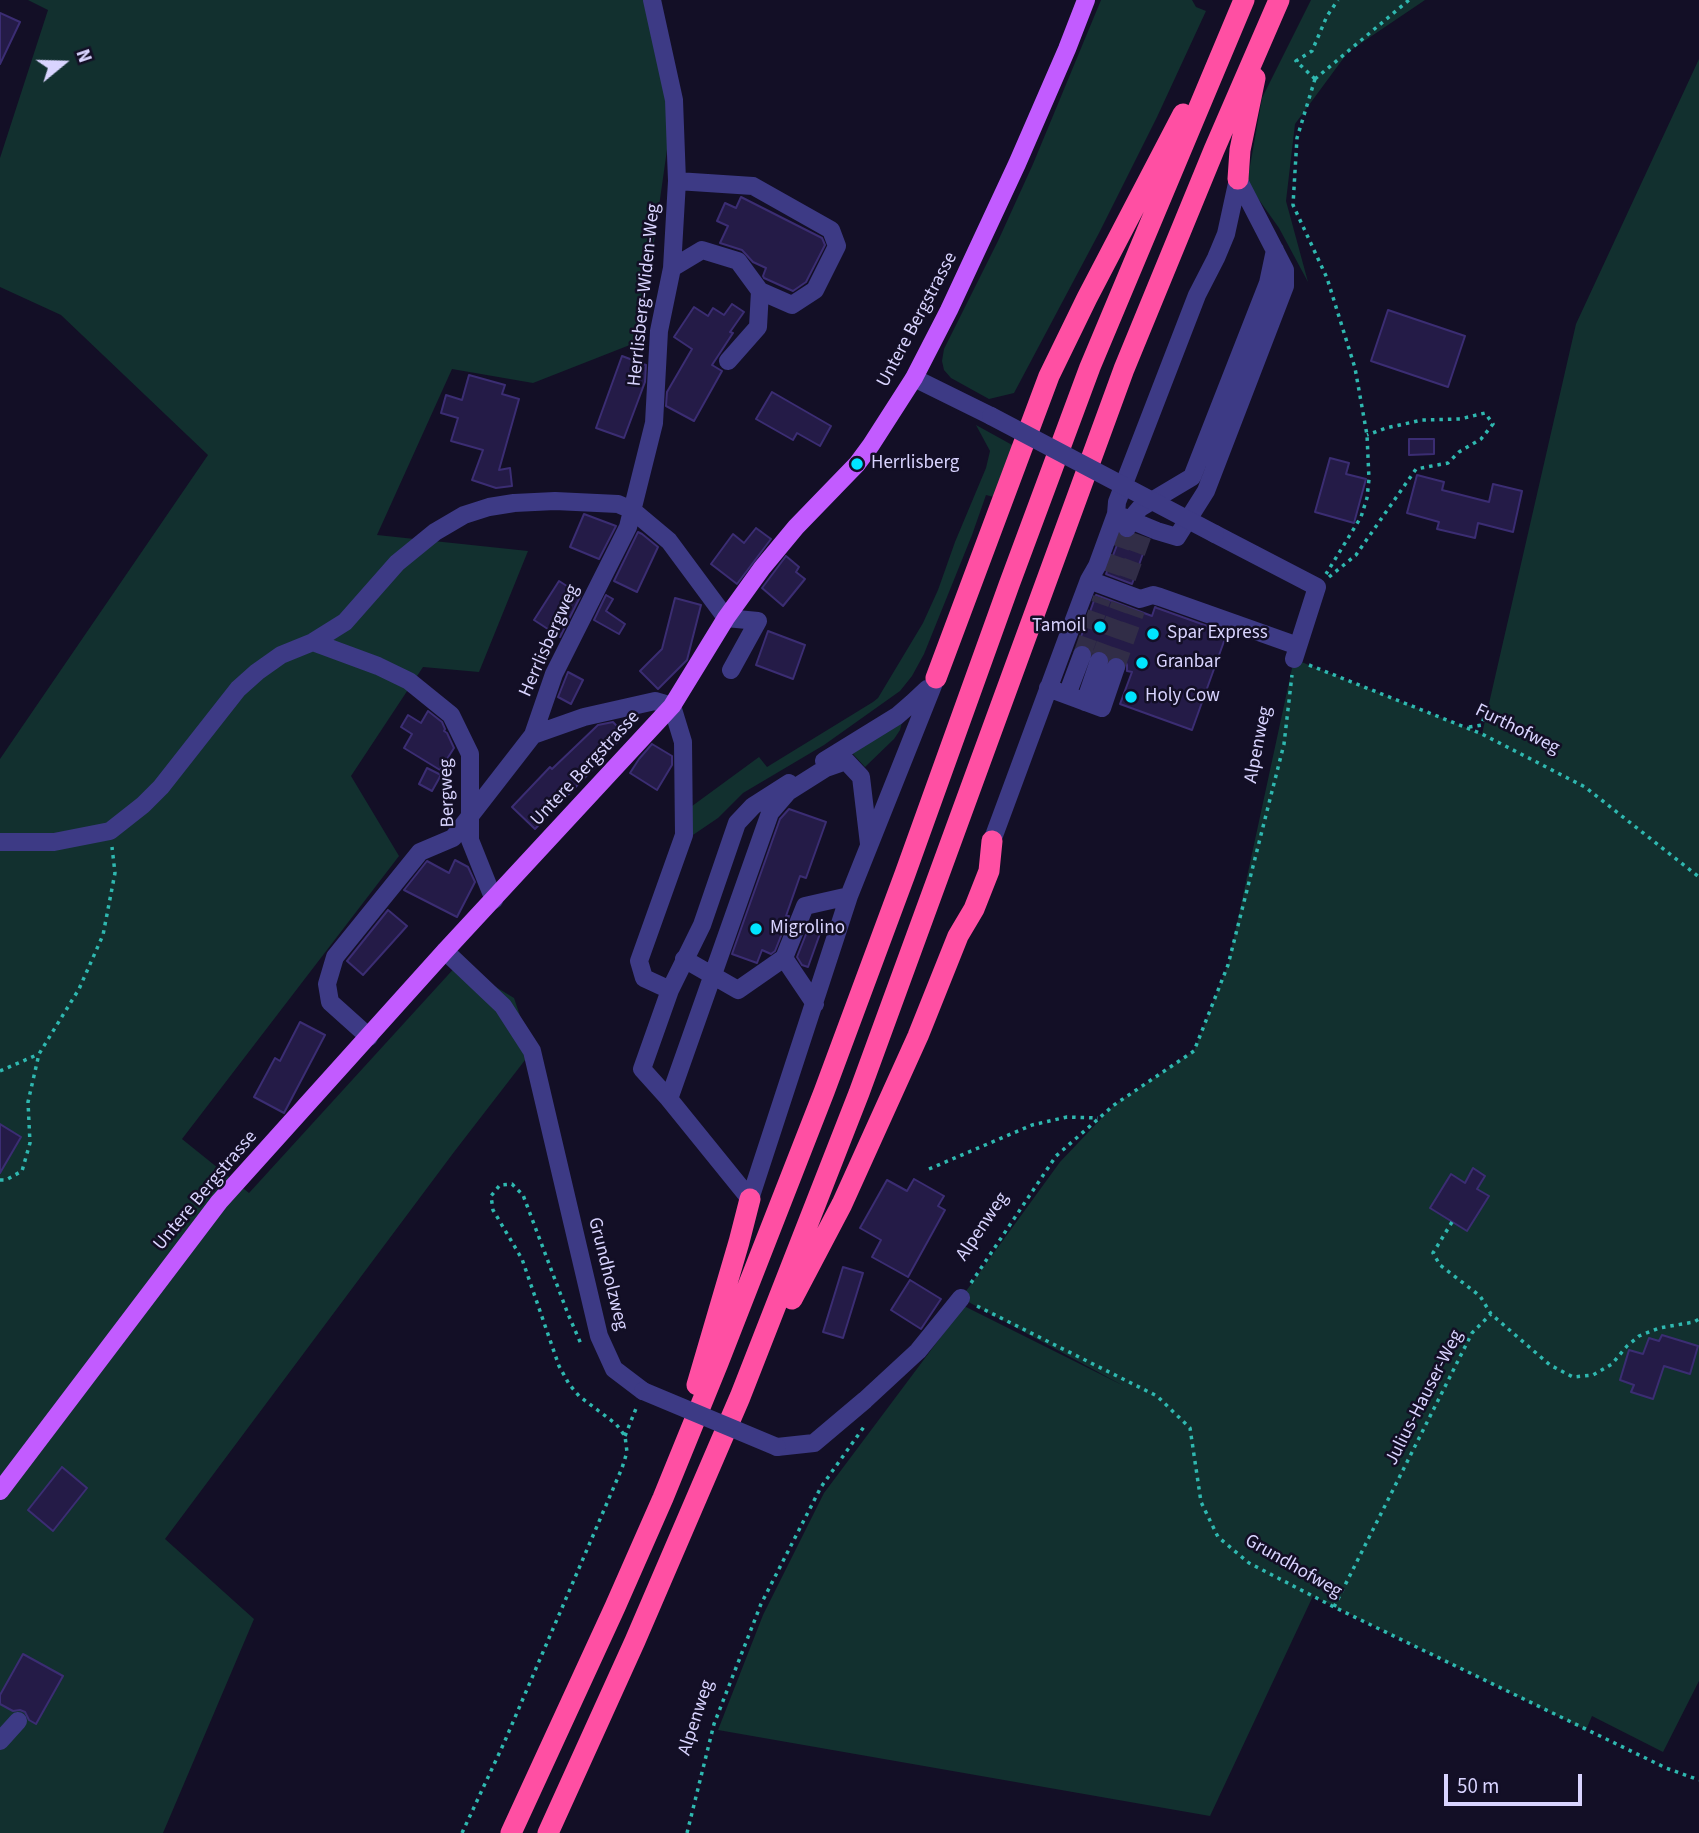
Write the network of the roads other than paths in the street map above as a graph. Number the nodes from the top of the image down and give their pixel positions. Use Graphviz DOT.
graph roads {
  1 [pos="652,0"];
  2 [pos="1086,0"];
  3 [pos="1243,0"];
  4 [pos="1279,0"];
  5 [pos="1265,33"];
  6 [pos="1238,179"];
  7 [pos="677,181"];
  8 [pos="1275,250"];
  9 [pos="672,268"];
  10 [pos="760,291"];
  11 [pos="728,361"];
  12 [pos="914,377"];
  13 [pos="1216,465"];
  14 [pos="1192,477"];
  15 [pos="1126,478"];
  16 [pos="632,510"];
  17 [pos="1134,522"];
  18 [pos="1089,580"];
  19 [pos="726,618"];
  20 [pos="313,642"];
  21 [pos="1082,655"];
  22 [pos="1108,664"];
  23 [pos="731,670"];
  24 [pos="936,678"];
  25 [pos="1048,688"];
  26 [pos="1067,695"];
  27 [pos="672,706"];
  28 [pos="533,735"];
  29 [pos="471,815"];
  30 [pos="992,841"];
  31 [pos="0,842"];
  32 [pos="869,844"];
  33 [pos="849,896"];
  34 [pos="494,900"];
  35 [pos="445,951"];
  36 [pos="784,958"];
  37 [pos="684,959"];
  38 [pos="712,974"];
  39 [pos="670,990"];
  40 [pos="815,1004"];
  41 [pos="369,1037"];
  42 [pos="669,1099"];
  43 [pos="750,1199"];
  44 [pos="961,1298"];
  45 [pos="740,1397"];
  46 [pos="0,1491"];
  47 [pos="663,1498"];
  48 [pos="18,1721"];
  49 [pos="0,1741"];
  50 [pos="511,1833"];
  51 [pos="548,1833"];
  1 -- 7 [label="street, Herrlisberg-Widen-Weg"];
  2 -- 12 [label="main road, Untere Bergstrasse"];
  3 -- 24 [label="highway"];
  3 -- 47 [label="highway"];
  4 -- 5 [label="highway"];
  5 -- 6 [label="highway"];
  5 -- 45 [label="highway"];
  6 -- 8 [label="street"];
  6 -- 15 [label="street"];
  7 -- 9 [label="street, Herrlisberg-Widen-Weg"];
  7 -- 10 [label="street"];
  8 -- 13 [label="street"];
  8 -- 14 [label="street"];
  9 -- 10 [label="street"];
  9 -- 16 [label="street, Herrlisberg-Widen-Weg"];
  10 -- 11 [label="street"];
  12 -- 18 [label="street, bridge"];
  12 -- 19 [label="main road, Untere Bergstrasse"];
  13 -- 14 [label="street"];
  13 -- 17 [label="street"];
  14 -- 17 [label="street"];
  15 -- 17 [label="street"];
  15 -- 17 [label="street"];
  16 -- 19 [label="street"];
  16 -- 20 [label="street"];
  16 -- 28 [label="street, Herrlisbergweg"];
  17 -- 18 [label="street"];
  18 -- 25 [label="street"];
  19 -- 23 [label="street"];
  19 -- 27 [label="main road, Untere Bergstrasse"];
  20 -- 29 [label="street, Bergweg"];
  20 -- 31 [label="street"];
  21 -- 26 [label="street"];
  22 -- 26 [label="street"];
  24 -- 32 [label="street"];
  24 -- 37 [label="street"];
  25 -- 26 [label="street"];
  25 -- 30 [label="street"];
  27 -- 28 [label="street"];
  27 -- 34 [label="main road, Untere Bergstrasse"];
  27 -- 39 [label="street"];
  28 -- 29 [label="street, Herrlisbergweg"];
  29 -- 34 [label="street, Bergweg"];
  29 -- 41 [label="street, Herrlisbergweg"];
  30 -- 45 [label="highway"];
  32 -- 33 [label="street"];
  32 -- 38 [label="street"];
  33 -- 36 [label="street"];
  33 -- 40 [label="street"];
  34 -- 35 [label="main road, Untere Bergstrasse"];
  35 -- 41 [label="main road, Untere Bergstrasse"];
  35 -- 44 [label="street, Grundholzweg, bridge"];
  36 -- 38 [label="street"];
  36 -- 40 [label="street"];
  37 -- 38 [label="street"];
  37 -- 39 [label="street"];
  38 -- 42 [label="street"];
  39 -- 42 [label="street"];
  40 -- 43 [label="street"];
  41 -- 46 [label="main road, Untere Bergstrasse"];
  42 -- 43 [label="street"];
  43 -- 47 [label="highway"];
  45 -- 51 [label="highway"];
  47 -- 50 [label="highway"];
  48 -- 49 [label="street"];
}
